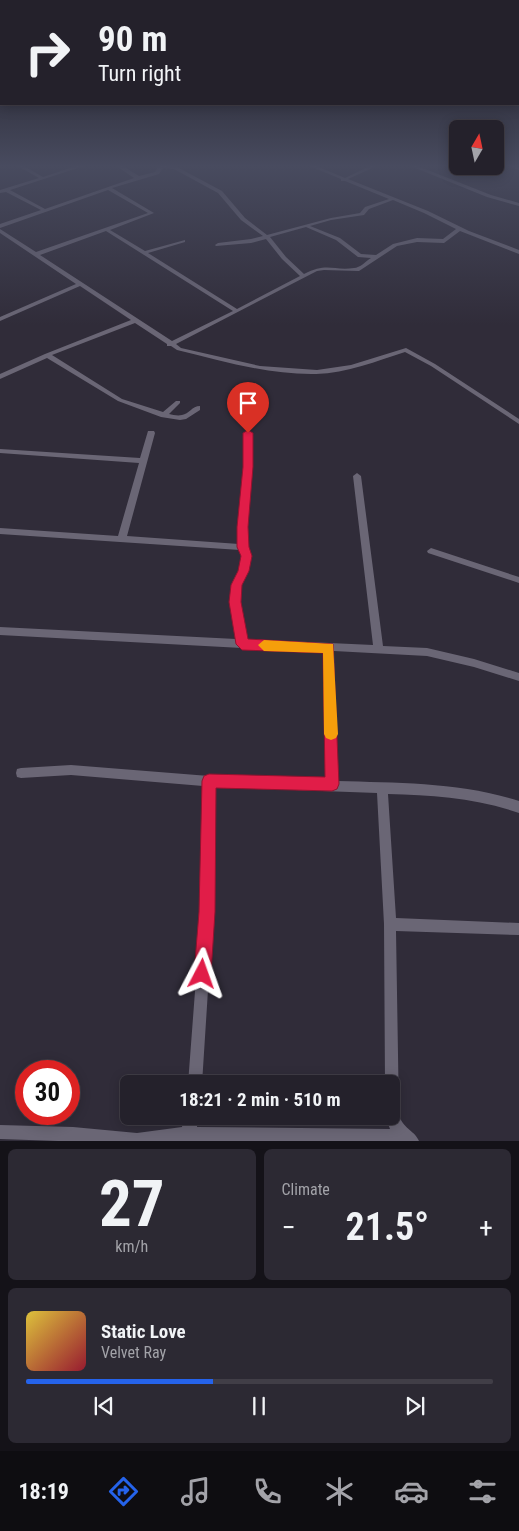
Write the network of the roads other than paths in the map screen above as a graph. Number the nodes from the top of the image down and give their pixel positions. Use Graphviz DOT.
graph roads {
  1 [pos="24,218"];
  2 [pos="138,218"];
  3 [pos="242,218"];
  4 [pos="335,218"];
  5 [pos="435,218"];
  6 [pos="0,226"];
  7 [pos="308,227"];
  8 [pos="459,229"];
  9 [pos="107,230"];
  10 [pos="0,231"];
  11 [pos="267,237"];
  12 [pos="183,241"];
  13 [pos="218,245"];
  14 [pos="519,252"];
  15 [pos="37,254"];
  16 [pos="144,254"];
  17 [pos="376,257"];
  18 [pos="302,275"];
  19 [pos="81,284"];
  20 [pos="237,311"];
  21 [pos="1,317"];
  22 [pos="135,321"];
  23 [pos="169,345"];
  24 [pos="47,355"];
  25 [pos="0,377"];
  26 [pos="178,402"];
  27 [pos="198,408"];
  28 [pos="164,415"];
  29 [pos="519,422"];
  30 [pos="151,433"];
  31 [pos="248,433"];
  32 [pos="0,451"];
  33 [pos="142,461"];
  34 [pos="357,476"];
  35 [pos="0,531"];
  36 [pos="122,538"];
  37 [pos="243,547"];
  38 [pos="432,551"];
  39 [pos="519,580"];
  40 [pos="0,631"];
  41 [pos="242,644"];
  42 [pos="329,648"];
  43 [pos="378,648"];
  44 [pos="519,677"];
  45 [pos="21,773"];
  46 [pos="209,781"];
  47 [pos="332,784"];
  48 [pos="382,788"];
  49 [pos="519,807"];
  50 [pos="390,924"];
  51 [pos="519,929"];
  52 [pos="196,1075"];
  53 [pos="190,1125"];
  54 [pos="0,1132"];
  55 [pos="189,1134"];
  56 [pos="408,1139"];
  1 -- 6 [label="street"];
  2 -- 9 [label="street"];
  3 -- 11 [label="street"];
  4 -- 7 [label="street"];
  5 -- 8 [label="street"];
  7 -- 11 [label="street"];
  7 -- 17 [label="street"];
  8 -- 14 [label="street"];
  8 -- 17 [label="street"];
  9 -- 15 [label="street"];
  9 -- 16 [label="street"];
  10 -- 15 [label="street"];
  11 -- 13 [label="street"];
  11 -- 18 [label="street"];
  12 -- 16 [label="street"];
  15 -- 19 [label="street"];
  16 -- 20 [label="street"];
  17 -- 18 [label="street"];
  18 -- 20 [label="street"];
  19 -- 21 [label="street"];
  19 -- 22 [label="street"];
  20 -- 23 [label="street"];
  22 -- 23 [label="street"];
  22 -- 24 [label="street"];
  23 -- 29 [label="street"];
  24 -- 25 [label="street"];
  24 -- 28 [label="street"];
  26 -- 28 [label="street"];
  27 -- 28 [label="street"];
  30 -- 33 [label="street"];
  31 -- 37 [label="street"];
  32 -- 33 [label="street"];
  33 -- 36 [label="street"];
  34 -- 43 [label="street"];
  35 -- 36 [label="street"];
  36 -- 37 [label="street"];
  37 -- 41 [label="street"];
  38 -- 39 [label="street"];
  40 -- 41 [label="street"];
  41 -- 42 [label="street"];
  42 -- 43 [label="street"];
  42 -- 47 [label="street"];
  43 -- 44 [label="street"];
  45 -- 46 [label="street"];
  46 -- 47 [label="street"];
  46 -- 52 [label="street"];
  47 -- 48 [label="street"];
  48 -- 49 [label="street"];
  48 -- 50 [label="street"];
  50 -- 51 [label="street"];
  50 -- 56 [label="street"];
  53 -- 55 [label="street"];
  54 -- 55 [label="street"];
  55 -- 56 [label="street"];
}
